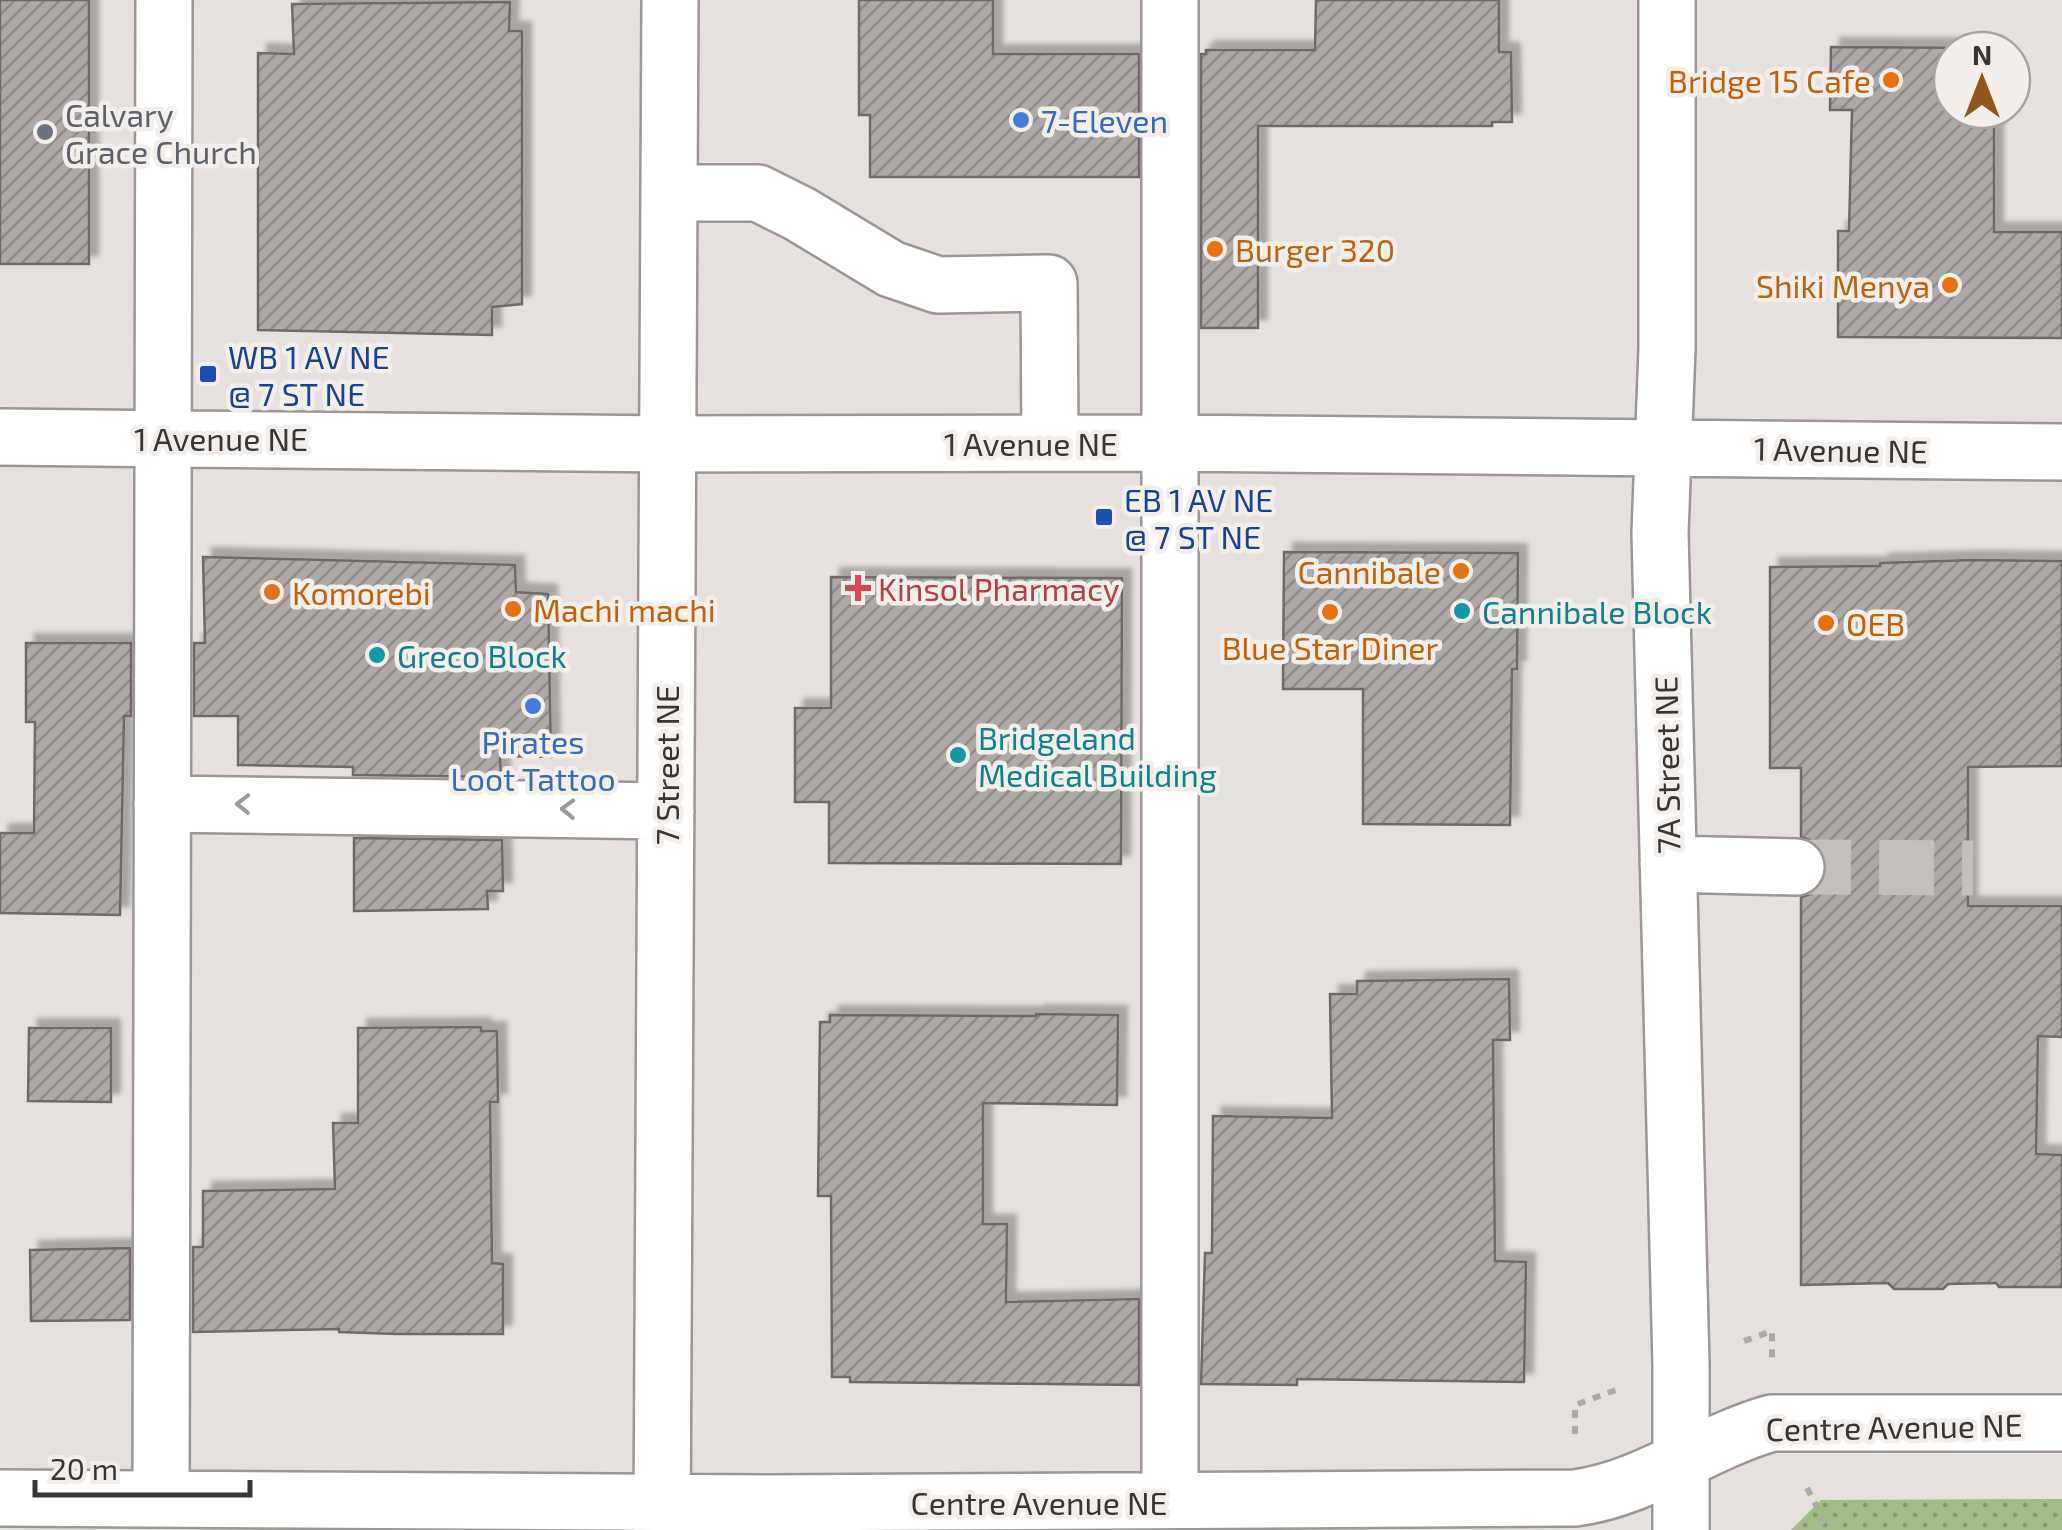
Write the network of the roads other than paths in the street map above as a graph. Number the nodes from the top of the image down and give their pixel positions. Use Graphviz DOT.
graph roads {
  1 [pos="164,0"];
  2 [pos="670,0"];
  3 [pos="1170,0"];
  4 [pos="1667,0"];
  5 [pos="670,193"];
  6 [pos="0,437"];
  7 [pos="161,437"];
  8 [pos="1050,443"];
  9 [pos="1172,443"];
  10 [pos="668,444"];
  11 [pos="1663,447"];
  12 [pos="2062,452"];
  13 [pos="162,804"];
  14 [pos="666,811"];
  15 [pos="1668,864"];
  16 [pos="1796,867"];
  17 [pos="2062,1422"];
  18 [pos="1681,1461"];
  19 [pos="160,1497"];
  20 [pos="0,1498"];
  21 [pos="1170,1502"];
  22 [pos="662,1516"];
  23 [pos="1681,1530"];
  1 -- 7 [label="street"];
  2 -- 5 [label="street, 7 Street NE"];
  3 -- 9 [label="street"];
  4 -- 11 [label="street, 7A Street NE"];
  5 -- 8 [label="street"];
  5 -- 10 [label="street, 7 Street NE"];
  6 -- 7 [label="street, 1 Avenue NE"];
  7 -- 10 [label="street, 1 Avenue NE"];
  7 -- 13 [label="street"];
  8 -- 9 [label="street, 1 Avenue NE"];
  8 -- 10 [label="street, 1 Avenue NE"];
  9 -- 11 [label="street, 1 Avenue NE"];
  9 -- 21 [label="street"];
  10 -- 14 [label="street, 7 Street NE"];
  11 -- 12 [label="street, 1 Avenue NE"];
  11 -- 15 [label="street, 7A Street NE"];
  14 -- 13 [label="street, one-way"];
  13 -- 19 [label="street"];
  14 -- 22 [label="street, 7 Street NE"];
  15 -- 16 [label="street"];
  15 -- 18 [label="street, 7A Street NE"];
  17 -- 18 [label="street, Centre Avenue NE"];
  18 -- 21 [label="street, Centre Avenue NE"];
  18 -- 23 [label="street, 7A Street NE"];
  19 -- 20 [label="street, Centre Avenue NE"];
  19 -- 22 [label="street, Centre Avenue NE"];
  21 -- 22 [label="street, Centre Avenue NE"];
}
